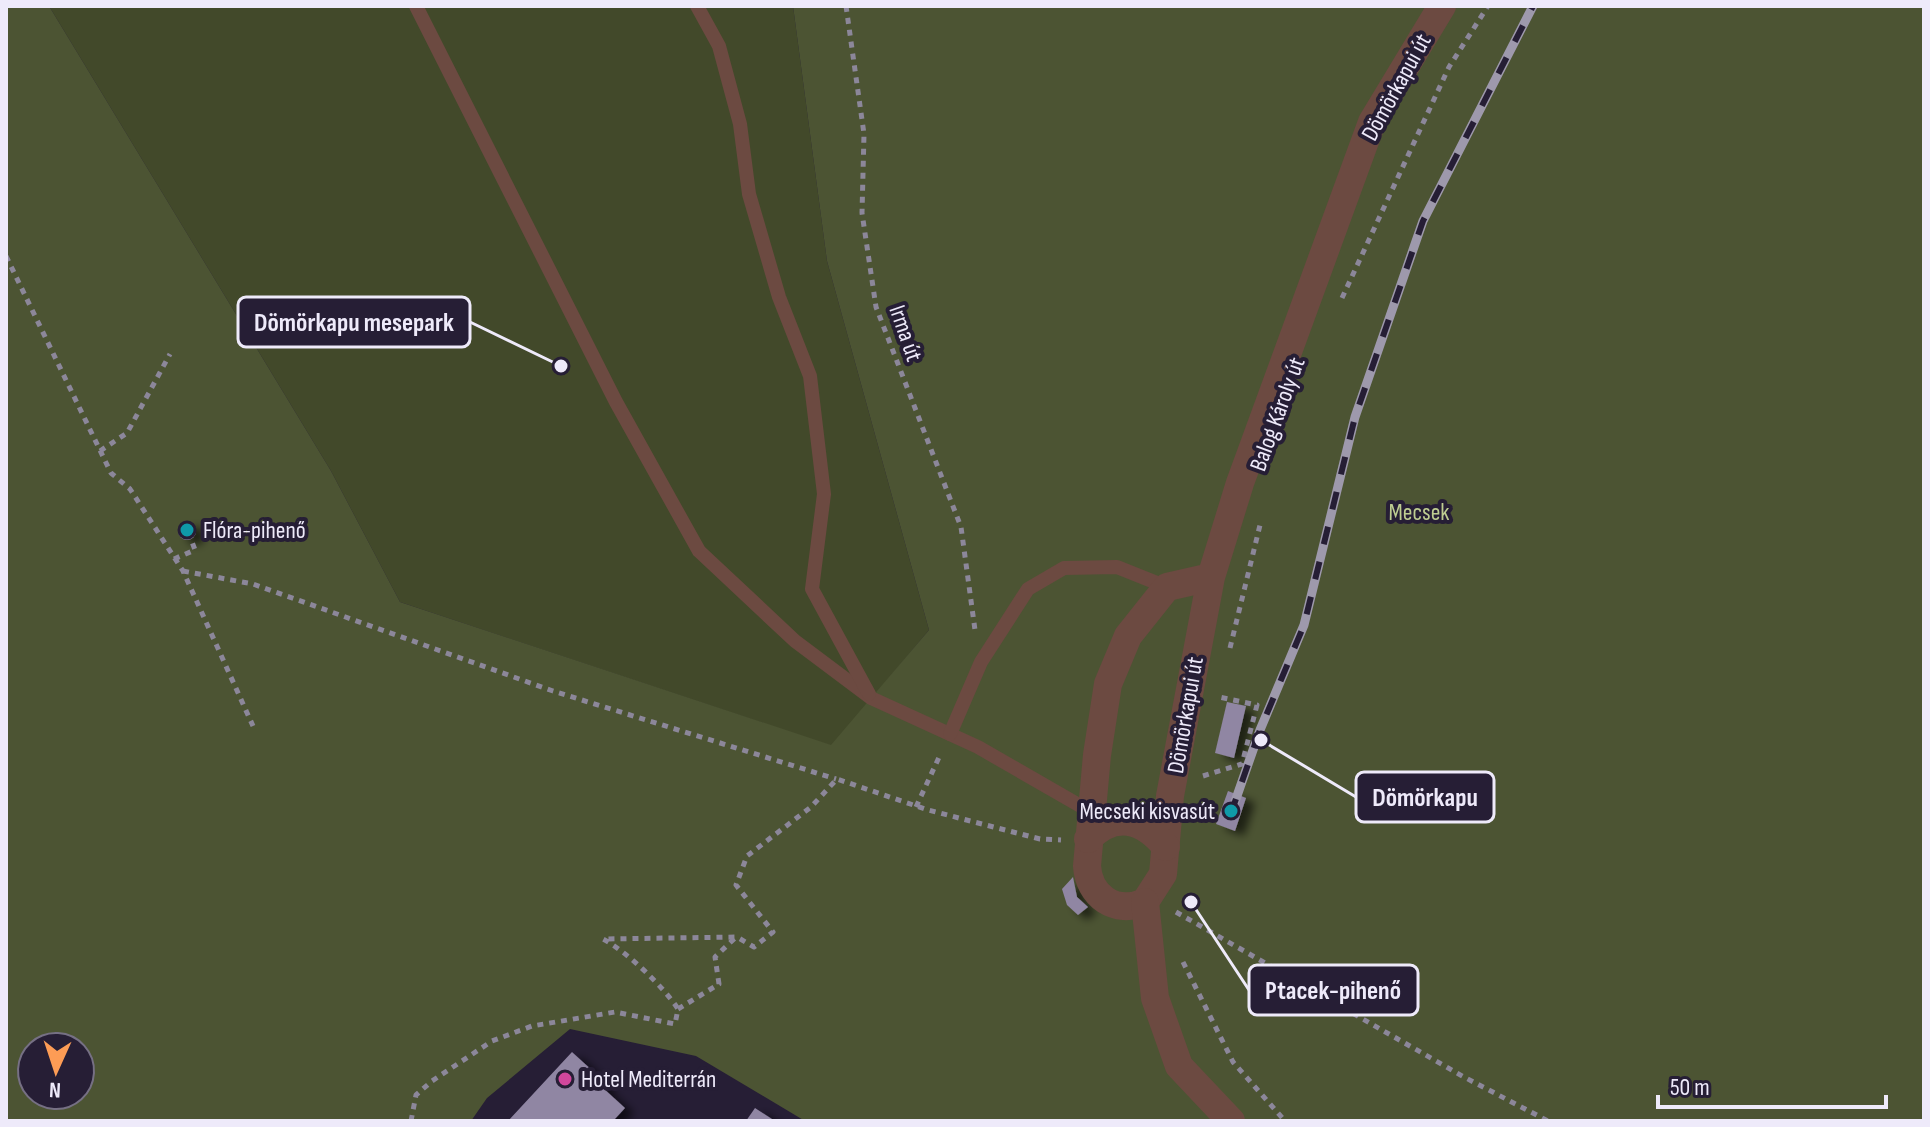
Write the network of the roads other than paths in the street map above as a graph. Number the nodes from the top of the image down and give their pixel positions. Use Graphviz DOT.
graph roads {
  1 [pos="416,6"];
  2 [pos="697,6"];
  3 [pos="1442,6"];
  4 [pos="1211,577"];
  5 [pos="1167,587"];
  6 [pos="871,698"];
  7 [pos="950,734"];
  8 [pos="1080,830"];
  9 [pos="1166,847"];
  10 [pos="1145,902"];
  11 [pos="1231,1121"];
  1 -- 6 [label="lane"];
  2 -- 6 [label="lane"];
  3 -- 4 [label="street, Dömörkapui út"];
  4 -- 5 [label="street"];
  4 -- 9 [label="street, Dömörkapui út"];
  5 -- 7 [label="lane"];
  5 -- 8 [label="street"];
  6 -- 7 [label="lane"];
  7 -- 8 [label="lane"];
  8 -- 9 [label="street"];
  8 -- 10 [label="street"];
  9 -- 10 [label="street, Dömörkapui út"];
  10 -- 11 [label="street"];
}
